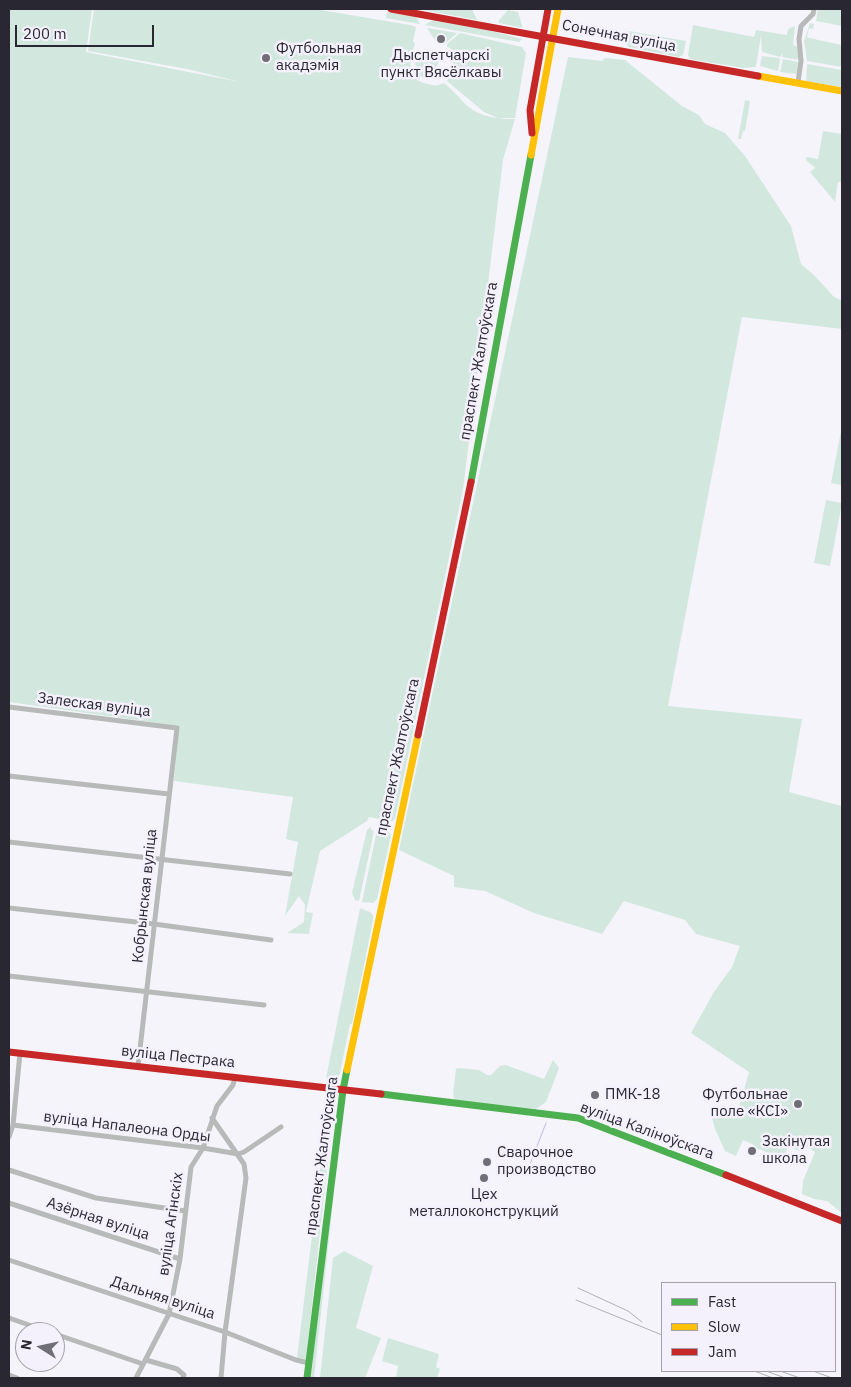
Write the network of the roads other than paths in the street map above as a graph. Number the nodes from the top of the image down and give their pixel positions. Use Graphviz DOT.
graph roads {
  1 [pos="391,9"];
  2 [pos="548,9"];
  3 [pos="558,9"];
  4 [pos="814,9"];
  5 [pos="542,37"];
  6 [pos="552,38"];
  7 [pos="798,82"];
  8 [pos="842,91"];
  9 [pos="533,145"];
  10 [pos="9,707"];
  11 [pos="177,728"];
  12 [pos="9,776"];
  13 [pos="169,794"];
  14 [pos="9,842"];
  15 [pos="162,859"];
  16 [pos="290,874"];
  17 [pos="9,908"];
  18 [pos="154,924"];
  19 [pos="271,940"];
  20 [pos="9,976"];
  21 [pos="147,992"];
  22 [pos="264,1005"];
  23 [pos="9,1052"];
  24 [pos="20,1053"];
  25 [pos="138,1066"];
  26 [pos="235,1077"];
  27 [pos="343,1090"];
  28 [pos="212,1117"];
  29 [pos="13,1125"];
  30 [pos="281,1127"];
  31 [pos="9,1137"];
  32 [pos="203,1148"];
  33 [pos="238,1154"];
  34 [pos="9,1170"];
  35 [pos="9,1202"];
  36 [pos="186,1211"];
  37 [pos="842,1222"];
  38 [pos="180,1259"];
  39 [pos="9,1260"];
  40 [pos="169,1314"];
  41 [pos="225,1332"];
  42 [pos="65,1337"];
  43 [pos="144,1362"];
  44 [pos="309,1363"];
  45 [pos="9,1375"];
  46 [pos="185,1377"];
  47 [pos="17,1378"];
  48 [pos="136,1378"];
  49 [pos="221,1378"];
  50 [pos="307,1378"];
  1 -- 5 [label="main road, Сонечная вуліца"];
  2 -- 5 [label="main road, праспект Жалтоўскага"];
  3 -- 6 [label="main road, праспект Жалтоўскага"];
  4 -- 7 [label="street"];
  5 -- 6 [label="main road, Сонечная вуліца"];
  5 -- 9 [label="main road, праспект Жалтоўскага"];
  6 -- 7 [label="main road, Сонечная вуліца"];
  6 -- 9 [label="main road, праспект Жалтоўскага"];
  7 -- 8 [label="main road, Сонечная вуліца"];
  9 -- 27 [label="main road, праспект Жалтоўскага"];
  10 -- 11 [label="street, Залеская вуліца"];
  11 -- 13 [label="street, Кобрынская вуліца"];
  12 -- 13 [label="street"];
  13 -- 15 [label="street, Кобрынская вуліца"];
  14 -- 15 [label="street"];
  15 -- 16 [label="street"];
  15 -- 18 [label="street, Кобрынская вуліца"];
  17 -- 18 [label="street"];
  18 -- 19 [label="street"];
  18 -- 21 [label="street, Кобрынская вуліца"];
  20 -- 21 [label="street"];
  21 -- 22 [label="street"];
  21 -- 25 [label="street, Кобрынская вуліца"];
  23 -- 24 [label="main road, вуліца Пестрака"];
  24 -- 25 [label="main road, вуліца Пестрака"];
  24 -- 29 [label="street"];
  25 -- 26 [label="main road, вуліца Пестрака"];
  26 -- 27 [label="main road, вуліца Пестрака"];
  26 -- 28 [label="street, вуліца Агінскіх"];
  27 -- 37 [label="main road, вуліца Каліноўскага"];
  27 -- 44 [label="main road, праспект Жалтоўскага"];
  28 -- 32 [label="street, вуліца Агінскіх"];
  28 -- 33 [label="street"];
  29 -- 31 [label="street"];
  29 -- 32 [label="street, вуліца Напалеона Орды"];
  30 -- 33 [label="street"];
  32 -- 33 [label="street, вуліца Напалеона Орды"];
  32 -- 36 [label="street, вуліца Агінскіх"];
  33 -- 41 [label="street"];
  34 -- 36 [label="street"];
  35 -- 38 [label="street, Азёрная вуліца"];
  36 -- 38 [label="street, вуліца Агінскіх"];
  38 -- 40 [label="street, вуліца Агінскіх"];
  39 -- 40 [label="street, Дальняя вуліца"];
  40 -- 41 [label="street, Дальняя вуліца"];
  40 -- 43 [label="street, вуліца Агінскіх"];
  41 -- 44 [label="street, Дальняя вуліца"];
  41 -- 49 [label="street"];
  42 -- 43 [label="street"];
  43 -- 46 [label="street"];
  43 -- 48 [label="street, вуліца Агінскіх"];
  44 -- 50 [label="main road, праспект Жалтоўскага"];
  45 -- 47 [label="street"];
}
